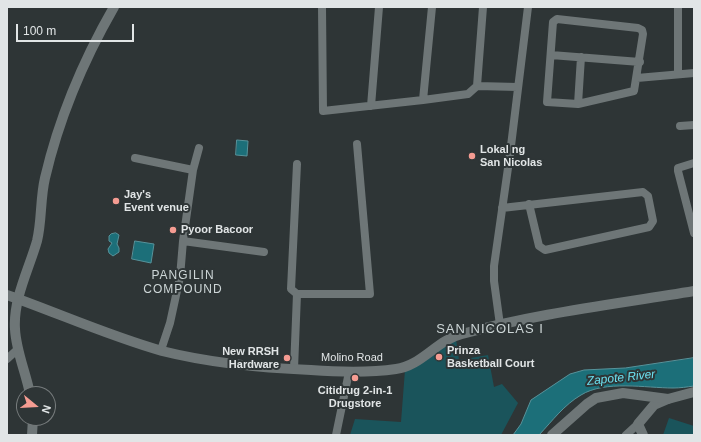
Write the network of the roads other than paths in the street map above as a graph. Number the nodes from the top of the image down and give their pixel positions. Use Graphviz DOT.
graph roads {
  1 [pos="114,7"];
  2 [pos="322,7"];
  3 [pos="379,7"];
  4 [pos="432,7"];
  5 [pos="483,7"];
  6 [pos="528,7"];
  7 [pos="678,7"];
  8 [pos="551,55"];
  9 [pos="582,57"];
  10 [pos="640,62"];
  11 [pos="694,73"];
  12 [pos="678,74"];
  13 [pos="637,78"];
  14 [pos="477,86"];
  15 [pos="518,87"];
  16 [pos="423,100"];
  17 [pos="578,104"];
  18 [pos="371,106"];
  19 [pos="694,125"];
  20 [pos="680,126"];
  21 [pos="357,144"];
  22 [pos="199,148"];
  23 [pos="135,158"];
  24 [pos="694,163"];
  25 [pos="298,164"];
  26 [pos="193,170"];
  27 [pos="529,204"];
  28 [pos="502,208"];
  29 [pos="694,233"];
  30 [pos="182,241"];
  31 [pos="264,252"];
  32 [pos="694,291"];
  33 [pos="7,294"];
  34 [pos="297,294"];
  35 [pos="19,299"];
  36 [pos="500,325"];
  37 [pos="18,349"];
  38 [pos="161,350"];
  39 [pos="7,359"];
  40 [pos="294,369"];
  41 [pos="349,372"];
  42 [pos="28,386"];
  43 [pos="694,392"];
  44 [pos="668,399"];
  45 [pos="638,424"];
  46 [pos="336,435"];
  47 [pos="552,435"];
  48 [pos="626,435"];
  49 [pos="643,435"];
  1 -- 35 [label="main road"];
  2 -- 18 [label="street"];
  3 -- 18 [label="street"];
  4 -- 16 [label="street"];
  5 -- 14 [label="street"];
  6 -- 15 [label="street"];
  7 -- 12 [label="street"];
  8 -- 9 [label="street"];
  8 -- 10 [label="street"];
  8 -- 17 [label="street"];
  9 -- 10 [label="street"];
  9 -- 17 [label="street"];
  10 -- 13 [label="street"];
  11 -- 12 [label="street"];
  12 -- 13 [label="street"];
  13 -- 17 [label="street"];
  14 -- 15 [label="street"];
  14 -- 16 [label="street"];
  15 -- 28 [label="street"];
  16 -- 18 [label="street"];
  19 -- 20 [label="street"];
  21 -- 34 [label="street"];
  22 -- 26 [label="street"];
  23 -- 26 [label="street"];
  24 -- 29 [label="street"];
  25 -- 34 [label="street"];
  26 -- 30 [label="street"];
  27 -- 27 [label="street"];
  27 -- 28 [label="street"];
  28 -- 36 [label="street"];
  30 -- 31 [label="street"];
  30 -- 38 [label="street"];
  32 -- 36 [label="main road, Molino Road"];
  33 -- 35 [label="main road, Molino Road"];
  34 -- 40 [label="street"];
  35 -- 37 [label="main road"];
  35 -- 38 [label="main road, Molino Road"];
  36 -- 41 [label="main road, Molino Road"];
  37 -- 39 [label="street"];
  37 -- 42 [label="main road"];
  38 -- 40 [label="main road, Molino Road"];
  40 -- 41 [label="main road, Molino Road"];
  41 -- 46 [label="street"];
  43 -- 44 [label="main road"];
  44 -- 45 [label="main road"];
  44 -- 47 [label="main road"];
  45 -- 48 [label="street"];
  45 -- 49 [label="main road"];
}
